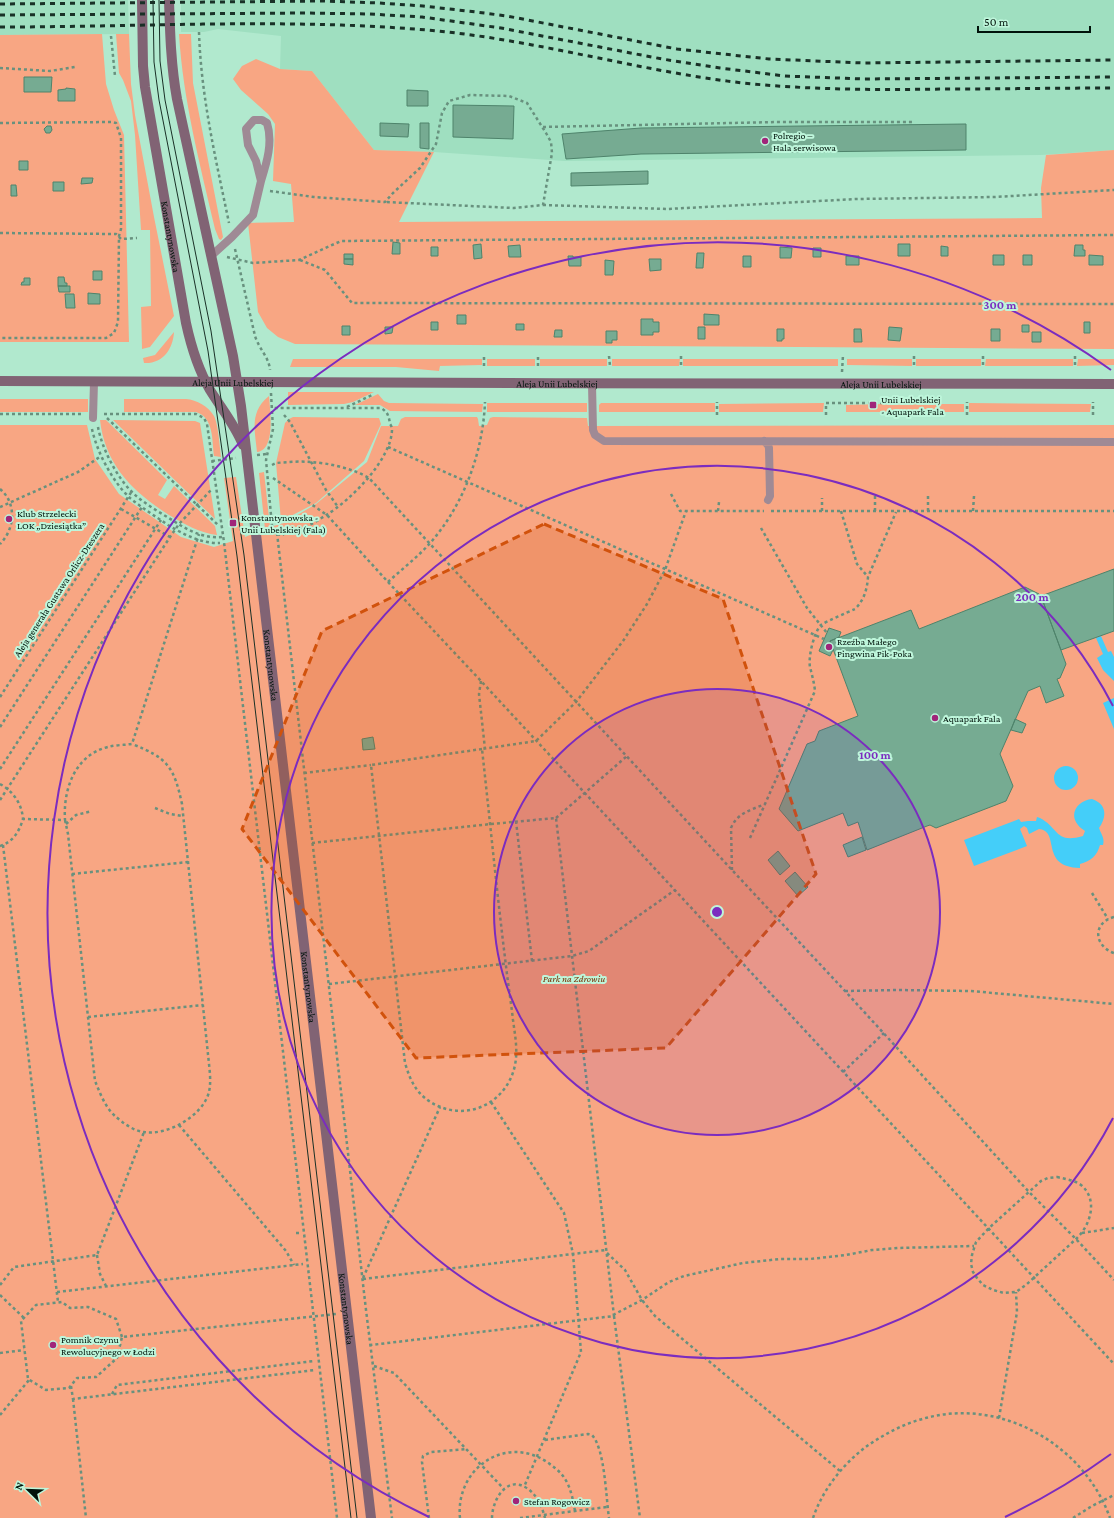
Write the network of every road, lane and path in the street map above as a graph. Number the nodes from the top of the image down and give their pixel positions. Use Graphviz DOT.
graph roads {
  1 [pos="142,1"];
  2 [pos="170,1"];
  3 [pos="199,32"];
  4 [pos="111,36"];
  5 [pos="75,67"];
  6 [pos="0,68"];
  7 [pos="115,76"];
  8 [pos="912,122"];
  9 [pos="0,123"];
  10 [pos="543,127"];
  11 [pos="260,185"];
  12 [pos="1114,190"];
  13 [pos="385,202"];
  14 [pos="543,205"];
  15 [pos="0,233"];
  16 [pos="1114,235"];
  17 [pos="119,236"];
  18 [pos="137,238"];
  19 [pos="232,238"];
  20 [pos="210,256"];
  21 [pos="237,259"];
  22 [pos="299,260"];
  23 [pos="1114,304"];
  24 [pos="0,338"];
  25 [pos="484,356"];
  26 [pos="538,356"];
  27 [pos="609,356"];
  28 [pos="681,356"];
  29 [pos="843,356"];
  30 [pos="914,356"];
  31 [pos="983,356"];
  32 [pos="1075,356"];
  33 [pos="270,365"];
  34 [pos="484,366"];
  35 [pos="538,366"];
  36 [pos="610,366"];
  37 [pos="681,366"];
  38 [pos="914,366"];
  39 [pos="983,366"];
  40 [pos="1075,366"];
  41 [pos="842,372"];
  42 [pos="0,381"];
  43 [pos="94,382"];
  44 [pos="206,382"];
  45 [pos="238,382"];
  46 [pos="389,384"];
  47 [pos="592,384"];
  48 [pos="1114,384"];
  49 [pos="271,393"];
  50 [pos="485,402"];
  51 [pos="717,402"];
  52 [pos="967,402"];
  53 [pos="1093,402"];
  54 [pos="882,403"];
  55 [pos="272,408"];
  56 [pos="345,408"];
  57 [pos="0,414"];
  58 [pos="284,414"];
  59 [pos="717,415"];
  60 [pos="826,415"];
  61 [pos="967,415"];
  62 [pos="1093,415"];
  63 [pos="94,416"];
  64 [pos="107,418"];
  65 [pos="92,428"];
  66 [pos="764,441"];
  67 [pos="1114,442"];
  68 [pos="388,447"];
  69 [pos="267,454"];
  70 [pos="101,456"];
  71 [pos="251,456"];
  72 [pos="236,458"];
  73 [pos="212,461"];
  74 [pos="310,462"];
  75 [pos="272,465"];
  76 [pos="273,478"];
  77 [pos="369,478"];
  78 [pos="468,482"];
  79 [pos="0,489"];
  80 [pos="212,489"];
  81 [pos="132,491"];
  82 [pos="671,494"];
  83 [pos="129,496"];
  84 [pos="875,496"];
  85 [pos="928,496"];
  86 [pos="974,496"];
  87 [pos="822,498"];
  88 [pos="768,500"];
  89 [pos="719,502"];
  90 [pos="10,503"];
  91 [pos="197,506"];
  92 [pos="0,507"];
  93 [pos="142,507"];
  94 [pos="338,507"];
  95 [pos="121,509"];
  96 [pos="686,511"];
  97 [pos="718,511"];
  98 [pos="822,511"];
  99 [pos="841,511"];
  100 [pos="875,511"];
  101 [pos="928,511"];
  102 [pos="973,511"];
  103 [pos="1114,511"];
  104 [pos="896,512"];
  105 [pos="328,514"];
  106 [pos="136,518"];
  107 [pos="161,520"];
  108 [pos="179,524"];
  109 [pos="218,525"];
  110 [pos="761,528"];
  111 [pos="155,529"];
  112 [pos="175,529"];
  113 [pos="279,529"];
  114 [pos="285,532"];
  115 [pos="277,533"];
  116 [pos="199,534"];
  117 [pos="170,537"];
  118 [pos="223,537"];
  119 [pos="198,539"];
  120 [pos="220,543"];
  121 [pos="430,543"];
  122 [pos="0,544"];
  123 [pos="665,570"];
  124 [pos="868,577"];
  125 [pos="388,582"];
  126 [pos="821,626"];
  127 [pos="827,633"];
  128 [pos="815,635"];
  129 [pos="824,639"];
  130 [pos="481,681"];
  131 [pos="0,697"];
  132 [pos="576,702"];
  133 [pos="0,727"];
  134 [pos="536,741"];
  135 [pos="132,744"];
  136 [pos="484,749"];
  137 [pos="627,756"];
  138 [pos="371,765"];
  139 [pos="0,769"];
  140 [pos="304,773"];
  141 [pos="0,784"];
  142 [pos="8,788"];
  143 [pos="585,793"];
  144 [pos="0,800"];
  145 [pos="765,804"];
  146 [pos="155,808"];
  147 [pos="92,811"];
  148 [pos="183,816"];
  149 [pos="556,818"];
  150 [pos="23,819"];
  151 [pos="65,820"];
  152 [pos="516,821"];
  153 [pos="491,824"];
  154 [pos="66,825"];
  155 [pos="379,836"];
  156 [pos="750,838"];
  157 [pos="312,843"];
  158 [pos="2,846"];
  159 [pos="188,862"];
  160 [pos="732,870"];
  161 [pos="72,874"];
  162 [pos="676,890"];
  163 [pos="1092,893"];
  164 [pos="1114,917"];
  165 [pos="1108,919"];
  166 [pos="1114,953"];
  167 [pos="572,956"];
  168 [pos="532,961"];
  169 [pos="506,964"];
  170 [pos="395,976"];
  171 [pos="329,984"];
  172 [pos="845,991"];
  173 [pos="1114,1004"];
  174 [pos="203,1005"];
  175 [pos="88,1017"];
  176 [pos="884,1033"];
  177 [pos="843,1072"];
  178 [pos="491,1102"];
  179 [pos="440,1107"];
  180 [pos="179,1125"];
  181 [pos="144,1132"];
  182 [pos="1029,1192"];
  183 [pos="988,1228"];
  184 [pos="1114,1228"];
  185 [pos="1082,1233"];
  186 [pos="1076,1239"];
  187 [pos="974,1246"];
  188 [pos="607,1251"];
  189 [pos="573,1254"];
  190 [pos="97,1255"];
  191 [pos="53,1261"];
  192 [pos="303,1264"];
  193 [pos="294,1265"];
  194 [pos="1034,1278"];
  195 [pos="363,1279"];
  196 [pos="1114,1280"];
  197 [pos="0,1285"];
  198 [pos="106,1286"];
  199 [pos="57,1292"];
  200 [pos="1016,1292"];
  201 [pos="0,1294"];
  202 [pos="642,1300"];
  203 [pos="58,1302"];
  204 [pos="339,1314"];
  205 [pos="614,1316"];
  206 [pos="313,1317"];
  207 [pos="24,1318"];
  208 [pos="578,1320"];
  209 [pos="122,1336"];
  210 [pos="371,1345"];
  211 [pos="24,1350"];
  212 [pos="0,1352"];
  213 [pos="314,1361"];
  214 [pos="1114,1364"];
  215 [pos="374,1366"];
  216 [pos="315,1370"];
  217 [pos="30,1380"];
  218 [pos="71,1386"];
  219 [pos="112,1394"];
  220 [pos="73,1399"];
  221 [pos="1,1410"];
  222 [pos="0,1415"];
  223 [pos="999,1418"];
  224 [pos="544,1440"];
  225 [pos="466,1449"];
  226 [pos="537,1456"];
  227 [pos="481,1465"];
  228 [pos="840,1471"];
  229 [pos="524,1486"];
  230 [pos="504,1489"];
  231 [pos="1114,1495"];
  232 [pos="1103,1500"];
  233 [pos="607,1507"];
  234 [pos="575,1511"];
  235 [pos="545,1516"];
  236 [pos="86,1518"];
  237 [pos="337,1518"];
  238 [pos="371,1518"];
  239 [pos="392,1518"];
  240 [pos="429,1518"];
  241 [pos="460,1518"];
  242 [pos="492,1518"];
  243 [pos="520,1518"];
  244 [pos="608,1518"];
  245 [pos="640,1518"];
  246 [pos="813,1518"];
  247 [pos="1073,1518"];
  248 [pos="1110,1518"];
  1 -- 44 [label="main road, Konstantynowska"];
  2 -- 20 [label="main road, Konstantynowska"];
  3 -- 19 [label="path"];
  4 -- 7 [label="path"];
  5 -- 6 [label="path"];
  8 -- 10 [label="path"];
  9 -- 17 [label="path"];
  10 -- 13 [label="path"];
  10 -- 14 [label="path"];
  11 -- 11 [label="lane"];
  11 -- 13 [label="path"];
  11 -- 19 [label="lane"];
  12 -- 14 [label="path"];
  13 -- 14 [label="path"];
  15 -- 17 [label="path"];
  16 -- 22 [label="path"];
  17 -- 18 [label="path"];
  17 -- 24 [label="path"];
  19 -- 20 [label="lane"];
  19 -- 21 [label="path"];
  20 -- 21 [label="path"];
  20 -- 45 [label="main road, Konstantynowska"];
  21 -- 22 [label="path"];
  21 -- 33 [label="path"];
  22 -- 23 [label="path"];
  25 -- 34 [label="path"];
  26 -- 35 [label="path"];
  27 -- 36 [label="path"];
  28 -- 37 [label="path"];
  29 -- 41 [label="path"];
  30 -- 38 [label="path"];
  31 -- 39 [label="path"];
  32 -- 40 [label="path"];
  42 -- 43 [label="main road, Aleja Unii Lubelskiej"];
  43 -- 44 [label="main road, Aleja Unii Lubelskiej"];
  43 -- 63 [label="lane"];
  44 -- 45 [label="main road, Aleja Unii Lubelskiej"];
  44 -- 71 [label="main road, Konstantynowska"];
  45 -- 46 [label="main road, Aleja Unii Lubelskiej"];
  45 -- 71 [label="main road, Konstantynowska"];
  46 -- 47 [label="main road, Aleja Unii Lubelskiej"];
  46 -- 56 [label="path"];
  47 -- 48 [label="main road, Aleja Unii Lubelskiej"];
  47 -- 66 [label="lane"];
  49 -- 55 [label="path"];
  50 -- 78 [label="path"];
  51 -- 59 [label="path"];
  52 -- 61 [label="path"];
  53 -- 62 [label="path"];
  54 -- 60 [label="path"];
  55 -- 56 [label="path"];
  55 -- 69 [label="path"];
  56 -- 68 [label="path"];
  57 -- 63 [label="path"];
  58 -- 74 [label="path"];
  63 -- 73 [label="path"];
  63 -- 81 [label="path"];
  64 -- 91 [label="path"];
  65 -- 70 [label="path"];
  66 -- 67 [label="lane"];
  66 -- 88 [label="lane"];
  68 -- 77 [label="path"];
  68 -- 78 [label="path"];
  69 -- 71 [label="path"];
  69 -- 115 [label="path"];
  70 -- 83 [label="path"];
  70 -- 90 [label="path"];
  71 -- 238 [label="main road, Konstantynowska"];
  72 -- 73 [label="path"];
  73 -- 118 [label="path"];
  74 -- 75 [label="path"];
  74 -- 77 [label="path"];
  74 -- 94 [label="path"];
  76 -- 105 [label="path"];
  77 -- 94 [label="path"];
  77 -- 121 [label="path"];
  78 -- 121 [label="path"];
  78 -- 123 [label="path"];
  79 -- 90 [label="path"];
  80 -- 91 [label="path"];
  81 -- 83 [label="path, Aleja generała Gustawa Orlicz-Dreszera"];
  81 -- 108 [label="path"];
  82 -- 96 [label="path"];
  83 -- 93 [label="path"];
  83 -- 95 [label="path, Aleja generała Gustawa Orlicz-Dreszera"];
  84 -- 100 [label="path"];
  85 -- 101 [label="path"];
  86 -- 102 [label="path"];
  87 -- 98 [label="path"];
  89 -- 97 [label="path"];
  90 -- 92 [label="path"];
  90 -- 122 [label="path"];
  91 -- 108 [label="path"];
  91 -- 109 [label="path"];
  93 -- 106 [label="path"];
  93 -- 107 [label="path"];
  94 -- 105 [label="path"];
  95 -- 106 [label="path"];
  95 -- 131 [label="path, Aleja generała Gustawa Orlicz-Dreszera"];
  96 -- 97 [label="path"];
  96 -- 123 [label="path"];
  97 -- 98 [label="path"];
  98 -- 99 [label="path"];
  99 -- 100 [label="path"];
  99 -- 124 [label="path"];
  100 -- 104 [label="path"];
  101 -- 102 [label="path"];
  101 -- 104 [label="path"];
  102 -- 103 [label="path"];
  104 -- 124 [label="path"];
  105 -- 114 [label="path"];
  105 -- 125 [label="path"];
  106 -- 111 [label="path"];
  106 -- 133 [label="path"];
  107 -- 111 [label="path"];
  107 -- 112 [label="path"];
  108 -- 112 [label="path"];
  108 -- 116 [label="path"];
  110 -- 126 [label="path"];
  111 -- 117 [label="path"];
  111 -- 139 [label="path"];
  112 -- 117 [label="path"];
  112 -- 119 [label="path"];
  113 -- 114 [label="path"];
  114 -- 115 [label="path"];
  115 -- 140 [label="path"];
  116 -- 118 [label="path"];
  116 -- 119 [label="path"];
  117 -- 142 [label="path"];
  118 -- 206 [label="path"];
  119 -- 120 [label="path"];
  119 -- 135 [label="path"];
  121 -- 125 [label="path"];
  121 -- 132 [label="path"];
  123 -- 128 [label="path"];
  123 -- 132 [label="path"];
  124 -- 126 [label="path"];
  125 -- 130 [label="path"];
  126 -- 127 [label="path"];
  126 -- 128 [label="path"];
  128 -- 129 [label="path"];
  128 -- 145 [label="path"];
  130 -- 134 [label="path"];
  130 -- 136 [label="path"];
  132 -- 134 [label="path"];
  132 -- 137 [label="path"];
  134 -- 136 [label="path"];
  134 -- 143 [label="path"];
  135 -- 148 [label="path"];
  135 -- 151 [label="path"];
  136 -- 138 [label="path"];
  136 -- 153 [label="path"];
  137 -- 143 [label="path"];
  137 -- 160 [label="path"];
  138 -- 140 [label="path"];
  138 -- 155 [label="path"];
  140 -- 157 [label="path"];
  141 -- 142 [label="path"];
  142 -- 144 [label="path"];
  142 -- 150 [label="path"];
  143 -- 149 [label="path"];
  143 -- 162 [label="path"];
  145 -- 156 [label="path"];
  145 -- 160 [label="path"];
  146 -- 148 [label="path"];
  147 -- 154 [label="path"];
  148 -- 159 [label="path"];
  149 -- 152 [label="path"];
  149 -- 167 [label="path"];
  150 -- 151 [label="path"];
  150 -- 158 [label="path"];
  151 -- 154 [label="path"];
  152 -- 153 [label="path"];
  152 -- 168 [label="path"];
  153 -- 155 [label="path"];
  153 -- 169 [label="path"];
  154 -- 161 [label="path"];
  155 -- 157 [label="path"];
  155 -- 170 [label="path"];
  157 -- 171 [label="path"];
  158 -- 191 [label="path"];
  159 -- 161 [label="path"];
  159 -- 174 [label="path"];
  160 -- 172 [label="path"];
  161 -- 175 [label="path"];
  162 -- 167 [label="path"];
  162 -- 177 [label="path"];
  163 -- 165 [label="path"];
  164 -- 165 [label="path"];
  165 -- 166 [label="path"];
  167 -- 168 [label="path"];
  167 -- 188 [label="path"];
  168 -- 169 [label="path"];
  169 -- 170 [label="path"];
  169 -- 178 [label="path"];
  170 -- 171 [label="path"];
  170 -- 179 [label="path"];
  171 -- 195 [label="path"];
  172 -- 173 [label="path"];
  172 -- 176 [label="path"];
  174 -- 175 [label="path"];
  174 -- 180 [label="path"];
  175 -- 181 [label="path"];
  176 -- 177 [label="path"];
  176 -- 182 [label="path"];
  177 -- 183 [label="path"];
  178 -- 179 [label="path"];
  178 -- 189 [label="path"];
  179 -- 195 [label="path"];
  180 -- 181 [label="path"];
  180 -- 193 [label="path"];
  181 -- 190 [label="path"];
  182 -- 183 [label="path"];
  182 -- 185 [label="path"];
  182 -- 186 [label="path"];
  183 -- 187 [label="path"];
  183 -- 194 [label="path"];
  184 -- 185 [label="path"];
  185 -- 186 [label="path"];
  186 -- 194 [label="path"];
  186 -- 196 [label="path"];
  187 -- 200 [label="path"];
  187 -- 202 [label="path"];
  188 -- 189 [label="path"];
  188 -- 202 [label="path"];
  188 -- 205 [label="path"];
  189 -- 195 [label="path"];
  189 -- 208 [label="path"];
  190 -- 191 [label="path"];
  190 -- 198 [label="path"];
  191 -- 197 [label="path"];
  191 -- 199 [label="path"];
  192 -- 193 [label="path"];
  193 -- 198 [label="path"];
  194 -- 200 [label="path"];
  194 -- 214 [label="path"];
  195 -- 210 [label="path"];
  198 -- 199 [label="path"];
  199 -- 203 [label="path"];
  200 -- 223 [label="path"];
  201 -- 207 [label="path"];
  202 -- 205 [label="path"];
  202 -- 228 [label="path"];
  203 -- 207 [label="path"];
  203 -- 209 [label="path"];
  204 -- 206 [label="path"];
  205 -- 208 [label="path"];
  205 -- 245 [label="path"];
  206 -- 209 [label="path"];
  206 -- 237 [label="path"];
  207 -- 211 [label="path"];
  208 -- 210 [label="path"];
  208 -- 224 [label="path"];
  209 -- 218 [label="path"];
  210 -- 215 [label="path"];
  211 -- 212 [label="path"];
  211 -- 217 [label="path"];
  213 -- 219 [label="path"];
  215 -- 225 [label="path"];
  215 -- 239 [label="path"];
  216 -- 219 [label="path"];
  217 -- 218 [label="path"];
  217 -- 221 [label="path"];
  218 -- 220 [label="path"];
  219 -- 220 [label="path"];
  220 -- 236 [label="path"];
  221 -- 222 [label="path"];
  223 -- 228 [label="path"];
  223 -- 232 [label="path"];
  224 -- 226 [label="path"];
  224 -- 233 [label="path"];
  225 -- 227 [label="path"];
  225 -- 240 [label="path"];
  226 -- 227 [label="path"];
  226 -- 229 [label="path"];
  226 -- 234 [label="path"];
  227 -- 230 [label="path"];
  227 -- 241 [label="path"];
  228 -- 246 [label="path"];
  229 -- 230 [label="path"];
  229 -- 235 [label="path"];
  230 -- 242 [label="path"];
  231 -- 232 [label="path"];
  232 -- 247 [label="path"];
  232 -- 248 [label="path"];
  233 -- 234 [label="path"];
  233 -- 244 [label="path"];
  234 -- 235 [label="path"];
  235 -- 243 [label="path"];
}
